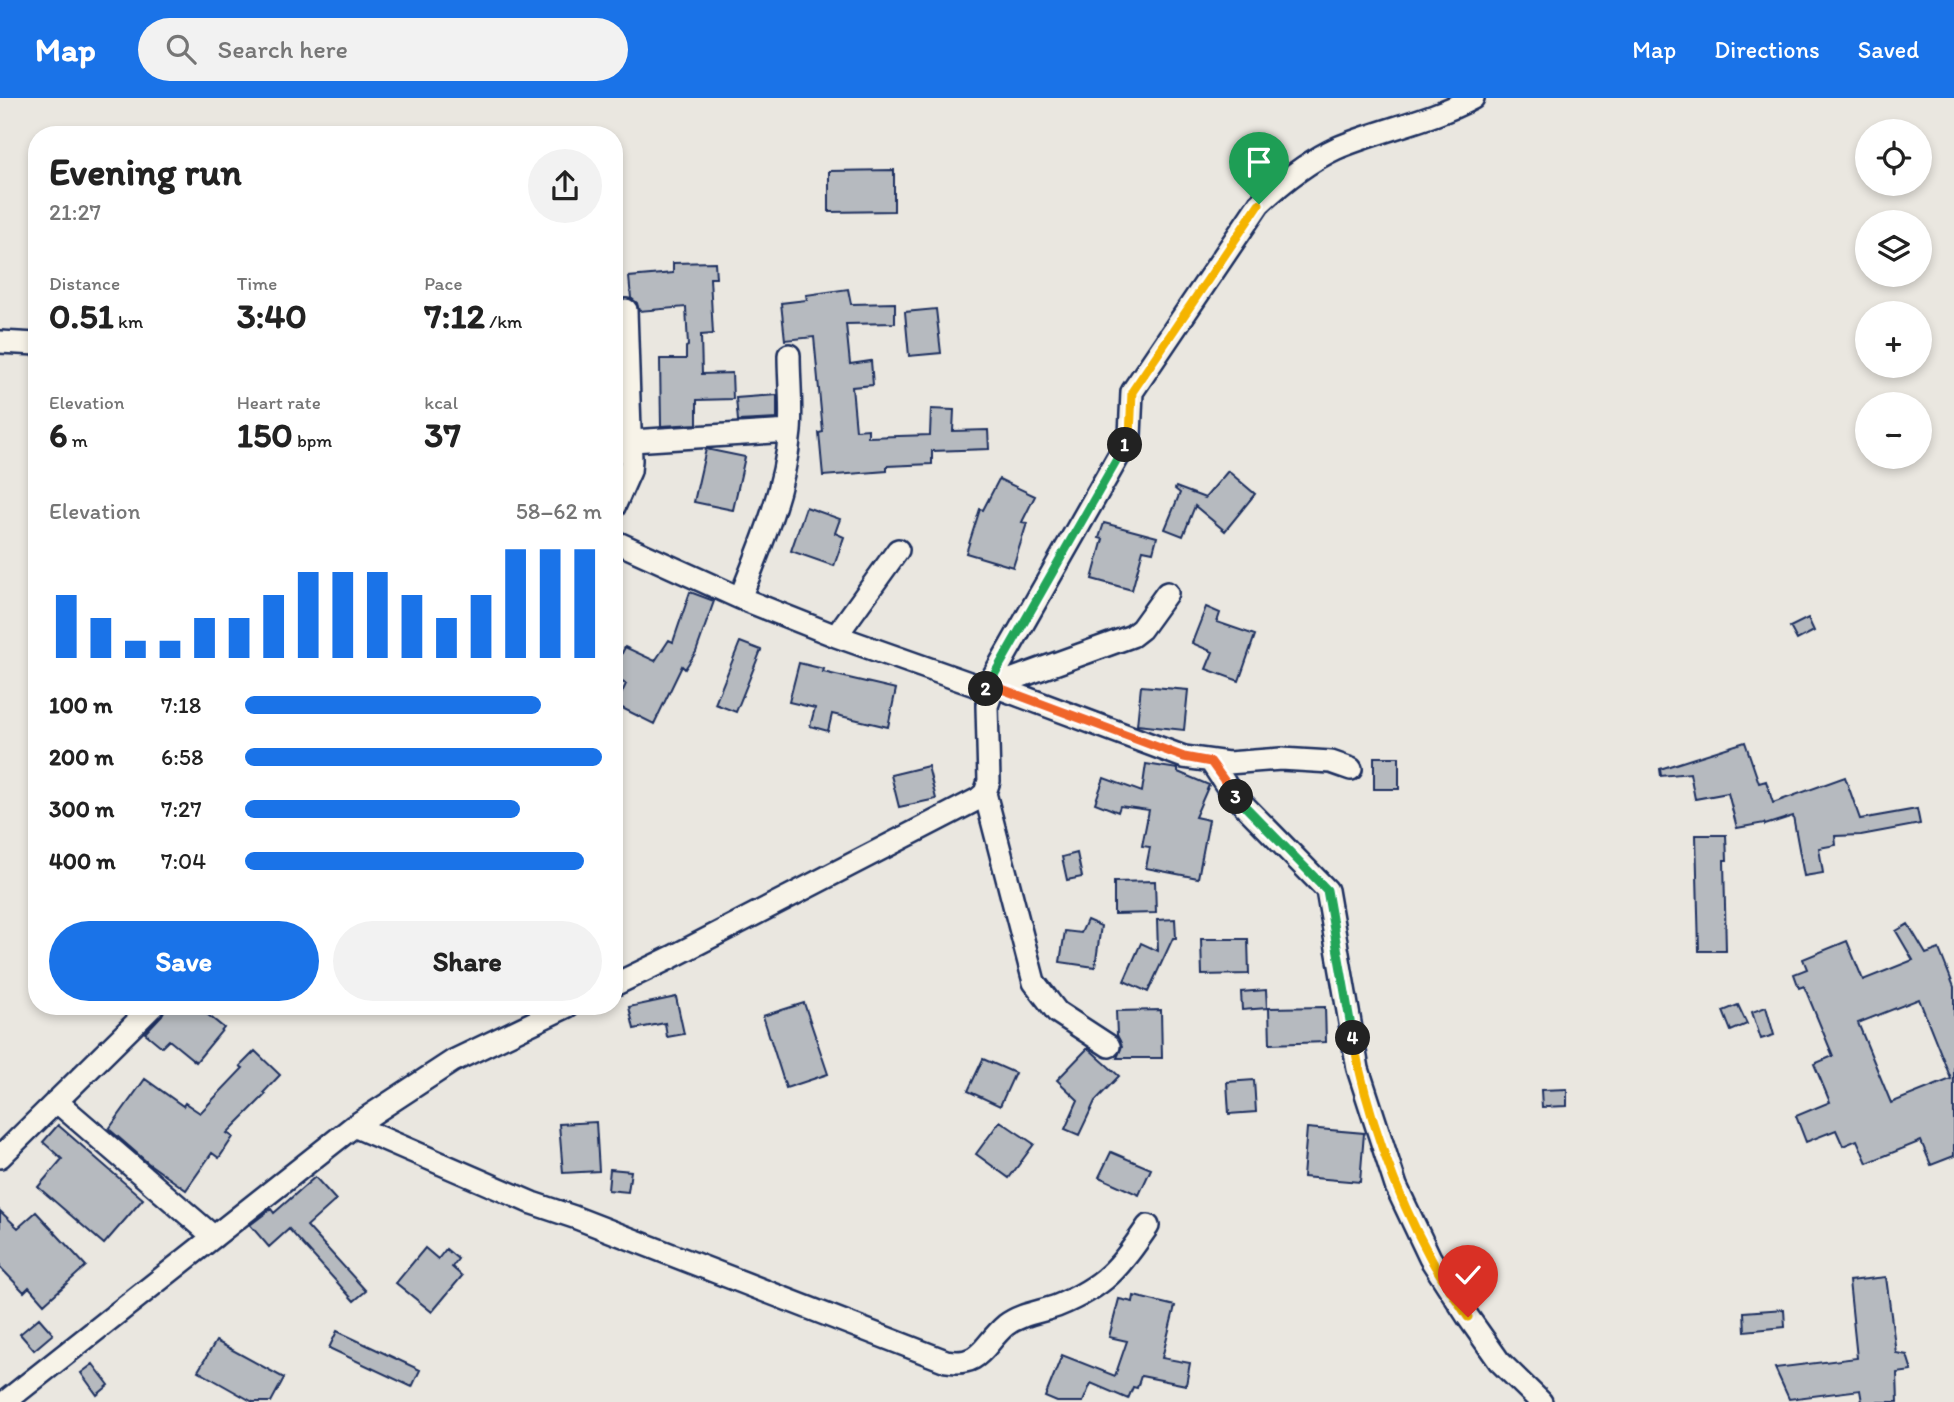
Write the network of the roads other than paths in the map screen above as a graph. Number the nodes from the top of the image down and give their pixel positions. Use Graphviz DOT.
graph roads {
  1 [pos="1473,98"];
  2 [pos="626,310"];
  3 [pos="0,342"];
  4 [pos="28,344"];
  5 [pos="789,355"];
  6 [pos="790,431"];
  7 [pos="632,441"];
  8 [pos="623,487"];
  9 [pos="623,545"];
  10 [pos="898,550"];
  11 [pos="1167,593"];
  12 [pos="740,598"];
  13 [pos="836,636"];
  14 [pos="990,688"];
  15 [pos="1211,762"];
  16 [pos="1352,769"];
  17 [pos="985,793"];
  18 [pos="623,981"];
  19 [pos="144,1015"];
  20 [pos="549,1015"];
  21 [pos="1109,1046"];
  22 [pos="56,1101"];
  23 [pos="354,1126"];
  24 [pos="0,1157"];
  25 [pos="1149,1226"];
  26 [pos="214,1237"];
  27 [pos="5,1402"];
  28 [pos="1541,1402"];
  1 -- 14 [label="street"];
  2 -- 7 [label="street"];
  3 -- 4 [label="street"];
  5 -- 6 [label="street"];
  6 -- 7 [label="street"];
  6 -- 12 [label="street"];
  7 -- 8 [label="street"];
  9 -- 12 [label="street"];
  10 -- 13 [label="street"];
  11 -- 14 [label="street"];
  12 -- 13 [label="street"];
  13 -- 14 [label="street"];
  14 -- 15 [label="street"];
  14 -- 17 [label="street"];
  15 -- 16 [label="street"];
  15 -- 28 [label="street"];
  17 -- 18 [label="street"];
  17 -- 21 [label="street"];
  19 -- 22 [label="street"];
  20 -- 23 [label="street"];
  22 -- 24 [label="street"];
  22 -- 26 [label="street"];
  23 -- 25 [label="street"];
  23 -- 26 [label="street"];
  26 -- 27 [label="street"];
}
